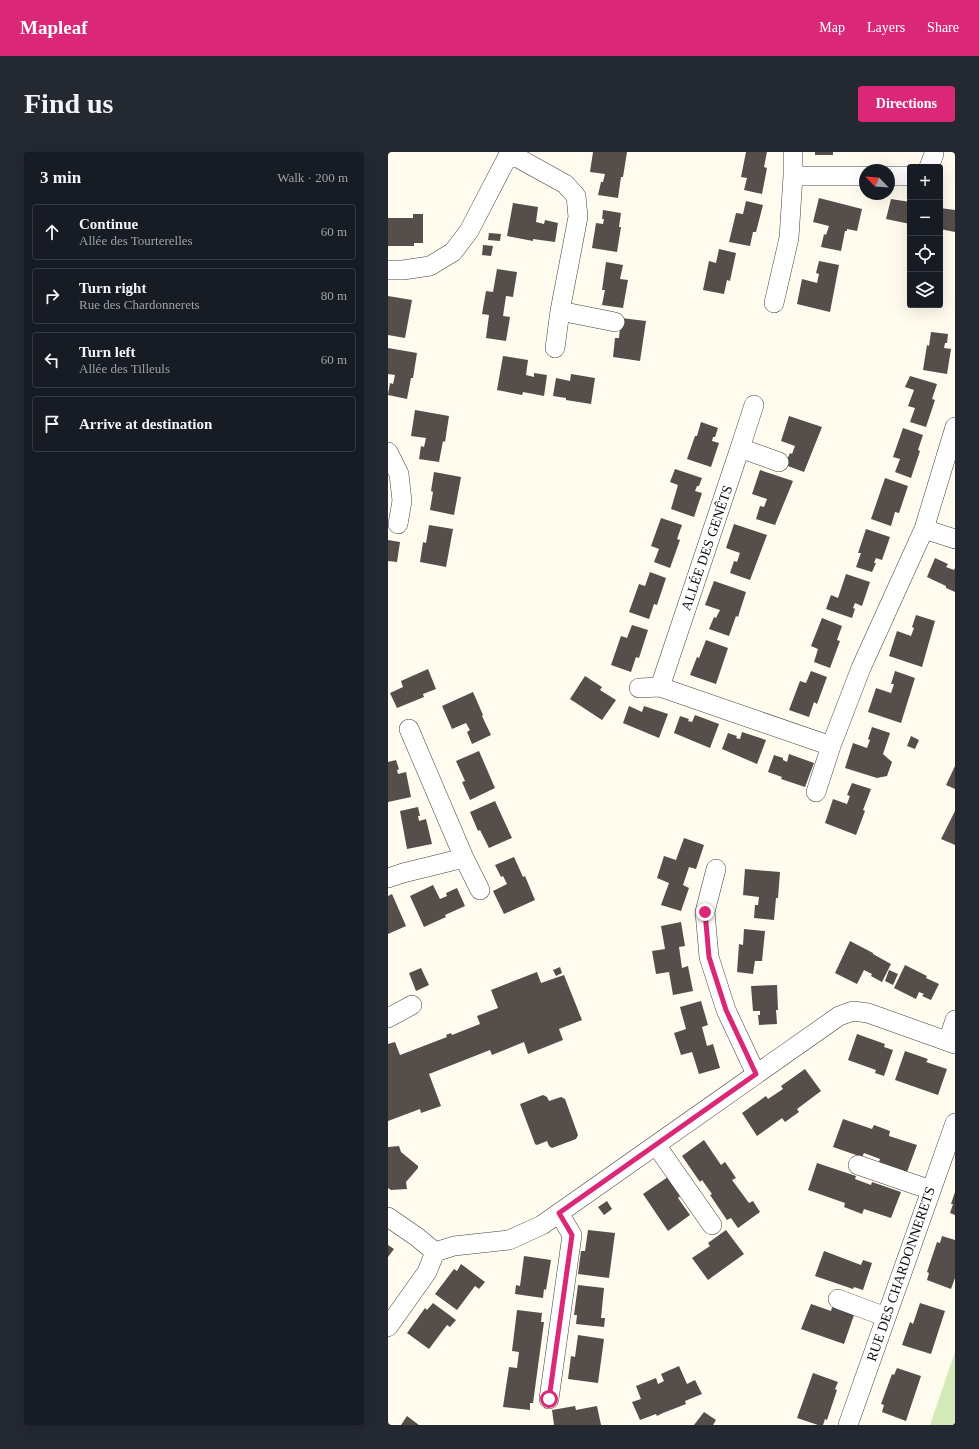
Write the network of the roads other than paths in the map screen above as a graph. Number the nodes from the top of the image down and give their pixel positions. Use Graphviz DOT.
graph roads {
  1 [pos="793,152"];
  2 [pos="510,153"];
  3 [pos="793,176"];
  4 [pos="859,176"];
  5 [pos="895,176"];
  6 [pos="907,176"];
  7 [pos="388,270"];
  8 [pos="774,303"];
  9 [pos="560,311"];
  10 [pos="615,322"];
  11 [pos="555,348"];
  12 [pos="754,405"];
  13 [pos="955,427"];
  14 [pos="740,448"];
  15 [pos="388,452"];
  16 [pos="779,462"];
  17 [pos="394,475"];
  18 [pos="398,524"];
  19 [pos="924,529"];
  20 [pos="955,539"];
  21 [pos="660,687"];
  22 [pos="639,688"];
  23 [pos="409,729"];
  24 [pos="832,746"];
  25 [pos="816,792"];
  26 [pos="464,858"];
  27 [pos="716,869"];
  28 [pos="388,878"];
  29 [pos="480,890"];
  30 [pos="412,1005"];
  31 [pos="388,1018"];
  32 [pos="955,1020"];
  33 [pos="951,1043"];
  34 [pos="756,1074"];
  35 [pos="955,1123"];
  36 [pos="656,1145"];
  37 [pos="858,1165"];
  38 [pos="931,1190"];
  39 [pos="559,1213"];
  40 [pos="388,1217"];
  41 [pos="712,1225"];
  42 [pos="435,1252"];
  43 [pos="838,1299"];
  44 [pos="886,1317"];
  45 [pos="388,1327"];
  46 [pos="549,1399"];
  47 [pos="848,1425"];
  1 -- 3 [label="street"];
  2 -- 7 [label="street"];
  2 -- 9 [label="street"];
  3 -- 4 [label="street"];
  3 -- 8 [label="street"];
  5 -- 6 [label="street"];
  9 -- 10 [label="street"];
  9 -- 11 [label="street"];
  12 -- 14 [label="street, ALLÉE DES GENÊTS"];
  13 -- 19 [label="street"];
  14 -- 16 [label="street"];
  14 -- 21 [label="street, ALLÉE DES GENÊTS"];
  15 -- 17 [label="street"];
  17 -- 18 [label="street"];
  19 -- 20 [label="street"];
  19 -- 24 [label="street"];
  21 -- 22 [label="street"];
  21 -- 24 [label="street"];
  23 -- 26 [label="street"];
  24 -- 25 [label="street"];
  26 -- 28 [label="street"];
  26 -- 29 [label="street"];
  27 -- 34 [label="street"];
  30 -- 31 [label="street"];
  32 -- 33 [label="street"];
  33 -- 34 [label="street"];
  34 -- 36 [label="street"];
  35 -- 38 [label="street, RUE DES CHARDONNERETS"];
  36 -- 39 [label="street"];
  36 -- 41 [label="street"];
  37 -- 38 [label="street"];
  38 -- 44 [label="street, RUE DES CHARDONNERETS"];
  39 -- 42 [label="street"];
  39 -- 46 [label="street"];
  40 -- 42 [label="street"];
  42 -- 45 [label="street"];
  43 -- 44 [label="street"];
  44 -- 47 [label="street, RUE DES CHARDONNERETS"];
}
